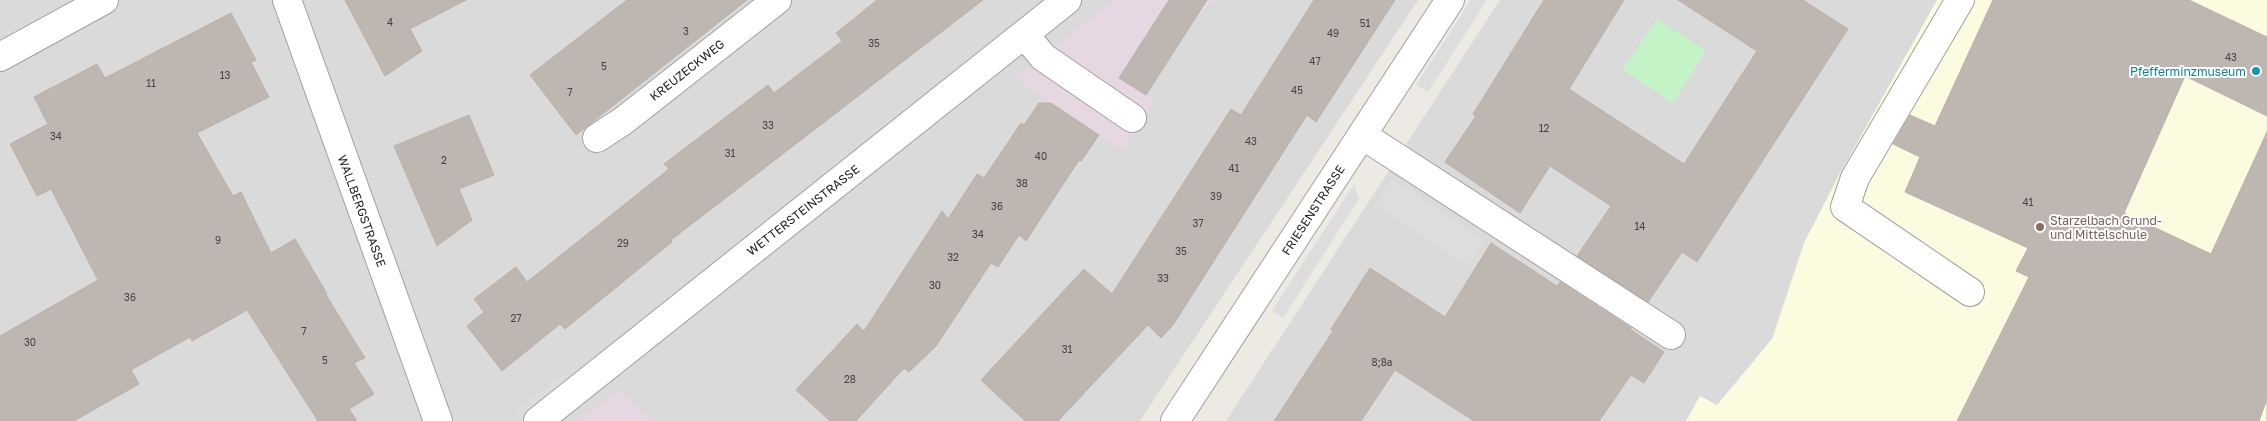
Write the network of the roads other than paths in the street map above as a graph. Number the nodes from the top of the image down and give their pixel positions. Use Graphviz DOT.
graph roads {
  1 [pos="104,0"];
  2 [pos="287,0"];
  3 [pos="777,0"];
  4 [pos="1450,0"];
  5 [pos="1960,0"];
  6 [pos="1061,2"];
  7 [pos="1024,35"];
  8 [pos="0,56"];
  9 [pos="1132,118"];
  10 [pos="1362,135"];
  11 [pos="596,138"];
  12 [pos="1970,292"];
  13 [pos="1671,335"];
  14 [pos="438,421"];
  15 [pos="538,421"];
  16 [pos="1175,421"];
  1 -- 8 [label="street"];
  2 -- 14 [label="street, WALLBERGSTRASSE"];
  3 -- 11 [label="street, KREUZECKWEG"];
  4 -- 10 [label="street, FRIESENSTRASSE"];
  5 -- 12 [label="street"];
  6 -- 7 [label="street, WETTERSTEINSTRASSE"];
  7 -- 9 [label="street"];
  7 -- 15 [label="street, WETTERSTEINSTRASSE"];
  10 -- 13 [label="street"];
  10 -- 16 [label="street, FRIESENSTRASSE"];
}
